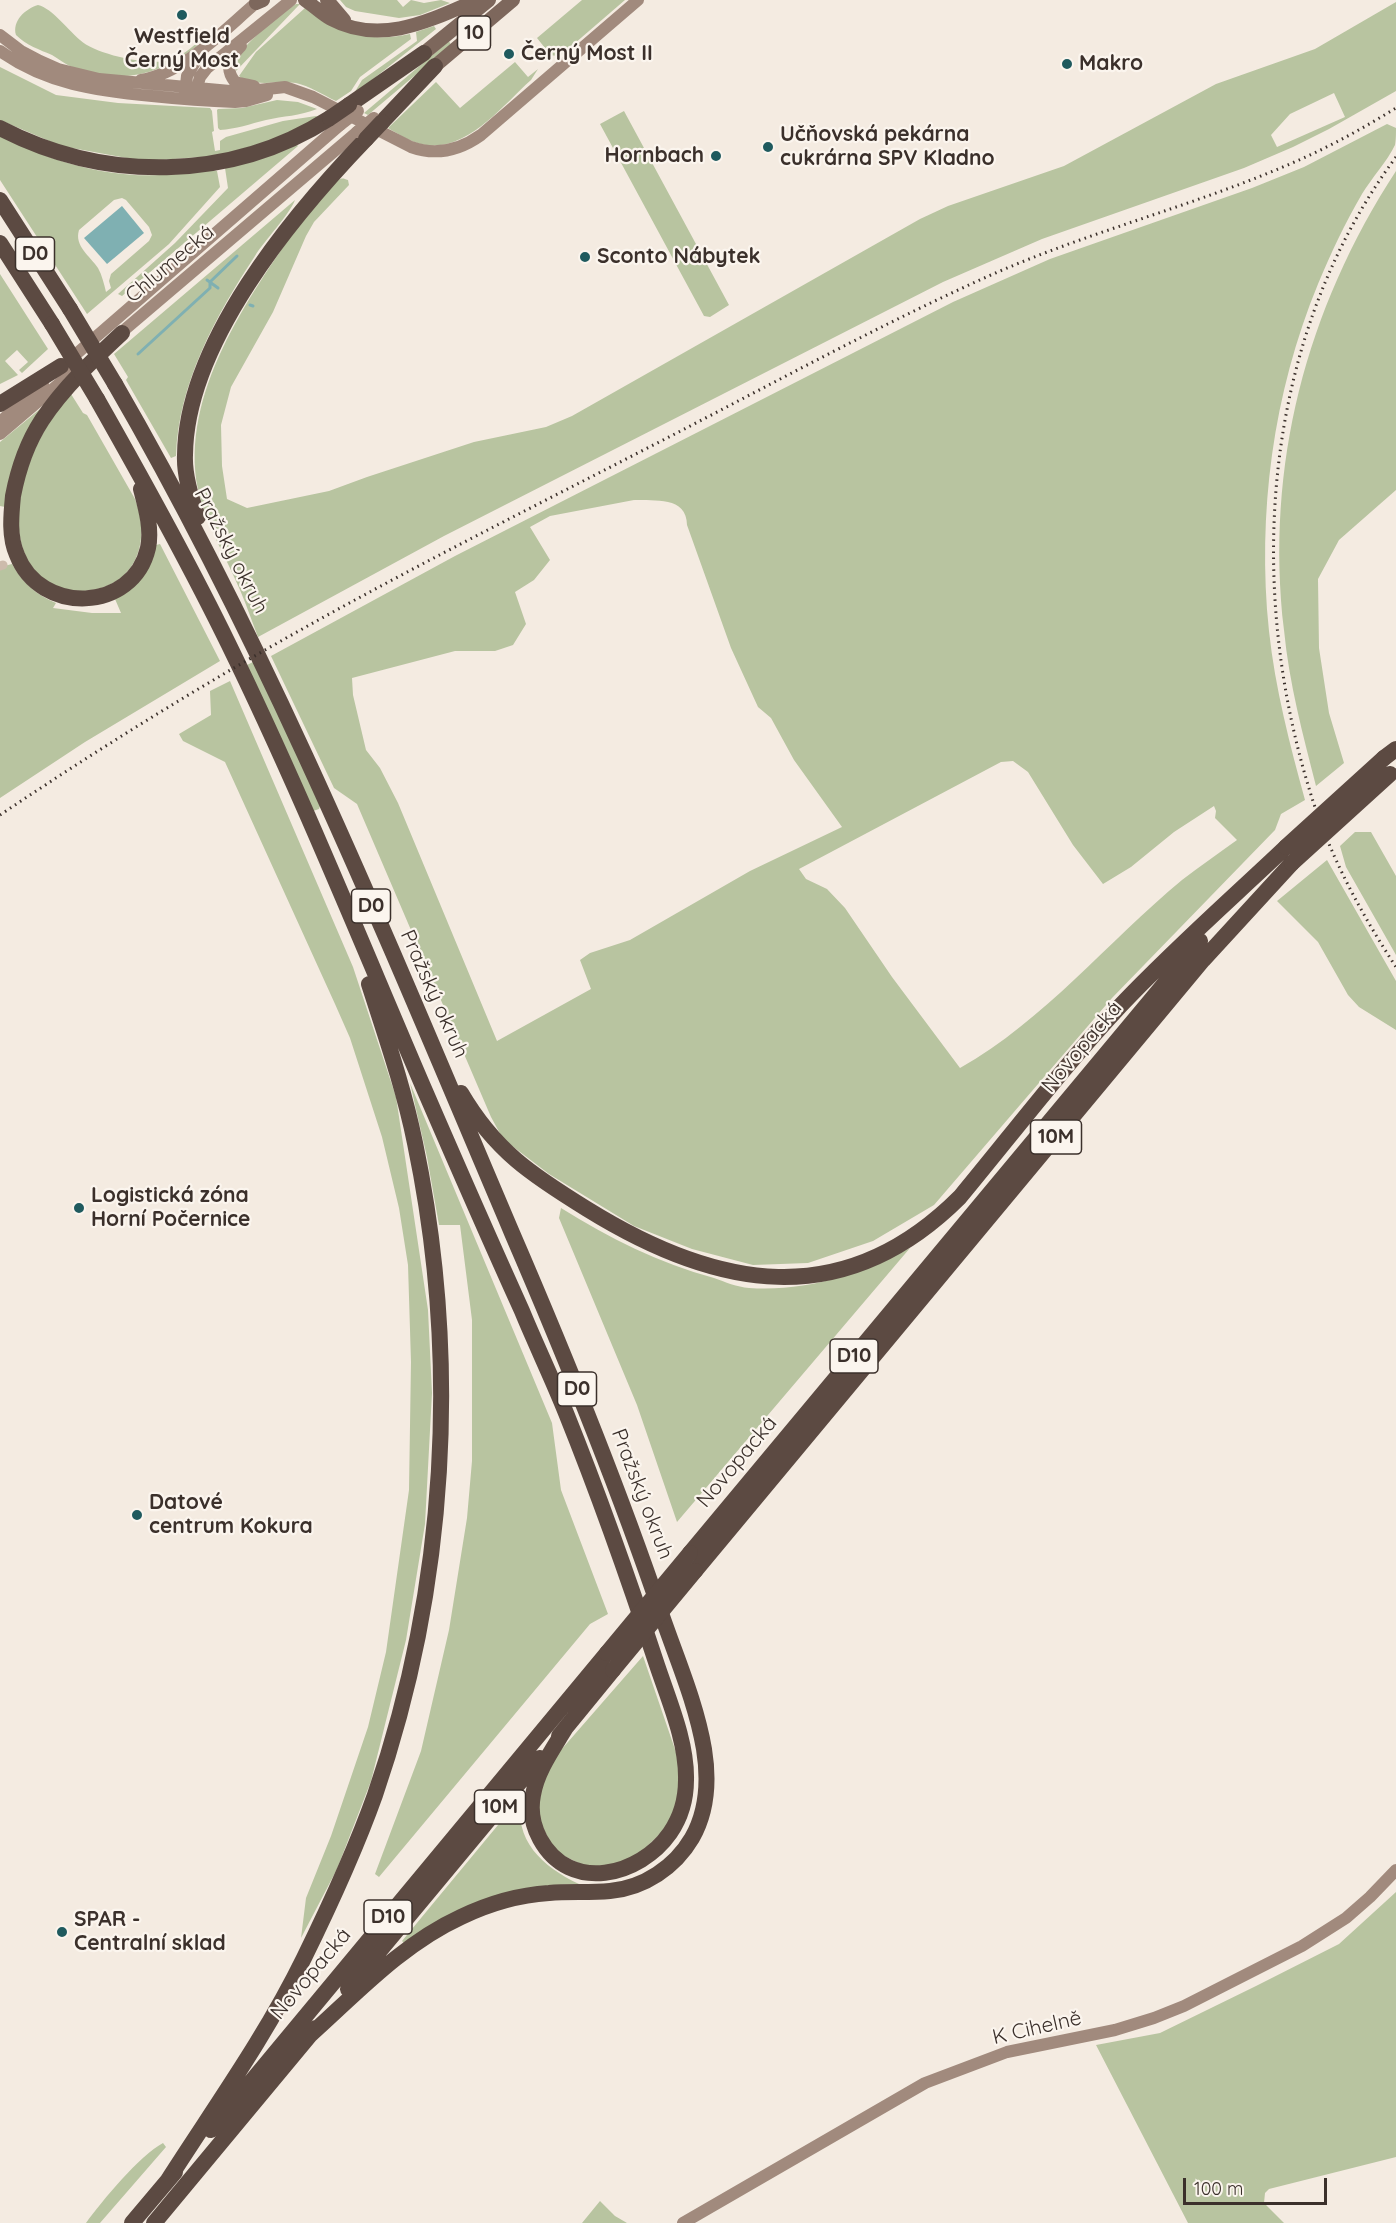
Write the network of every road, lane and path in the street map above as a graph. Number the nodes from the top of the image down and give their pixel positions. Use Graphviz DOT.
graph roads {
  1 [pos="291,0"];
  2 [pos="305,0"];
  3 [pos="327,0"];
  4 [pos="477,0"];
  5 [pos="489,0"];
  6 [pos="513,0"];
  7 [pos="638,0"];
  8 [pos="260,1"];
  9 [pos="258,27"];
  10 [pos="362,30"];
  11 [pos="0,35"];
  12 [pos="209,42"];
  13 [pos="0,51"];
  14 [pos="429,60"];
  15 [pos="122,82"];
  16 [pos="184,87"];
  17 [pos="197,88"];
  18 [pos="269,88"];
  19 [pos="303,92"];
  20 [pos="189,99"];
  21 [pos="335,122"];
  22 [pos="0,128"];
  23 [pos="362,135"];
  24 [pos="0,200"];
  25 [pos="0,243"];
  26 [pos="0,262"];
  27 [pos="52,324"];
  28 [pos="122,333"];
  29 [pos="61,366"];
  30 [pos="0,404"];
  31 [pos="0,422"];
  32 [pos="0,434"];
  33 [pos="136,468"];
  34 [pos="216,566"];
  35 [pos="1391,763"];
  36 [pos="1289,855"];
  37 [pos="336,884"];
  38 [pos="430,1041"];
  39 [pos="565,1728"];
  40 [pos="1396,1870"];
  41 [pos="309,2036"];
  42 [pos="168,2180"];
  43 [pos="132,2223"];
  44 [pos="154,2223"];
  45 [pos="683,2223"];
  1 -- 9 [label="street"];
  2 -- 10 [label="main road"];
  3 -- 10 [label="main road"];
  4 -- 10 [label="main road"];
  5 -- 14 [label="main road, 10"];
  6 -- 14 [label="main road, 10"];
  7 -- 19 [label="street"];
  8 -- 12 [label="street"];
  9 -- 17 [label="street"];
  9 -- 18 [label="street"];
  11 -- 15 [label="street"];
  12 -- 15 [label="street"];
  12 -- 16 [label="street"];
  13 -- 20 [label="street"];
  14 -- 21 [label="highway, bridge"];
  14 -- 23 [label="highway, bridge"];
  15 -- 16 [label="street"];
  16 -- 17 [label="street"];
  16 -- 20 [label="street"];
  17 -- 18 [label="street"];
  17 -- 20 [label="street"];
  18 -- 19 [label="street"];
  19 -- 20 [label="street"];
  21 -- 22 [label="highway"];
  21 -- 29 [label="street, Chlumecká"];
  23 -- 28 [label="street, Chlumecká"];
  23 -- 34 [label="highway"];
  24 -- 34 [label="highway, Pražský okruh / D0, bridge"];
  25 -- 27 [label="highway, Pražský okruh / D0"];
  26 -- 27 [label="highway"];
  27 -- 33 [label="highway, Pražský okruh / D0, bridge"];
  28 -- 32 [label="street, Chlumecká"];
  28 -- 33 [label="highway"];
  29 -- 30 [label="highway"];
  29 -- 31 [label="street, Chlumecká"];
  33 -- 37 [label="highway, Pražský okruh / D0"];
  34 -- 38 [label="highway, Pražský okruh / D0"];
  35 -- 36 [label="highway, Novopacká / 10M, bridge"];
  36 -- 38 [label="highway"];
  36 -- 39 [label="highway, Novopacká / 10M, bridge"];
  36 -- 42 [label="highway, Novopacká / D10, bridge"];
  37 -- 39 [label="highway, Pražský okruh / D0"];
  37 -- 42 [label="highway"];
  38 -- 41 [label="highway, Pražský okruh / D0"];
  39 -- 41 [label="highway, Novopacká / 10M"];
  40 -- 45 [label="street, K Cihelně"];
  41 -- 44 [label="highway, Novopacká"];
  42 -- 43 [label="highway, Novopacká / D10"];
}
